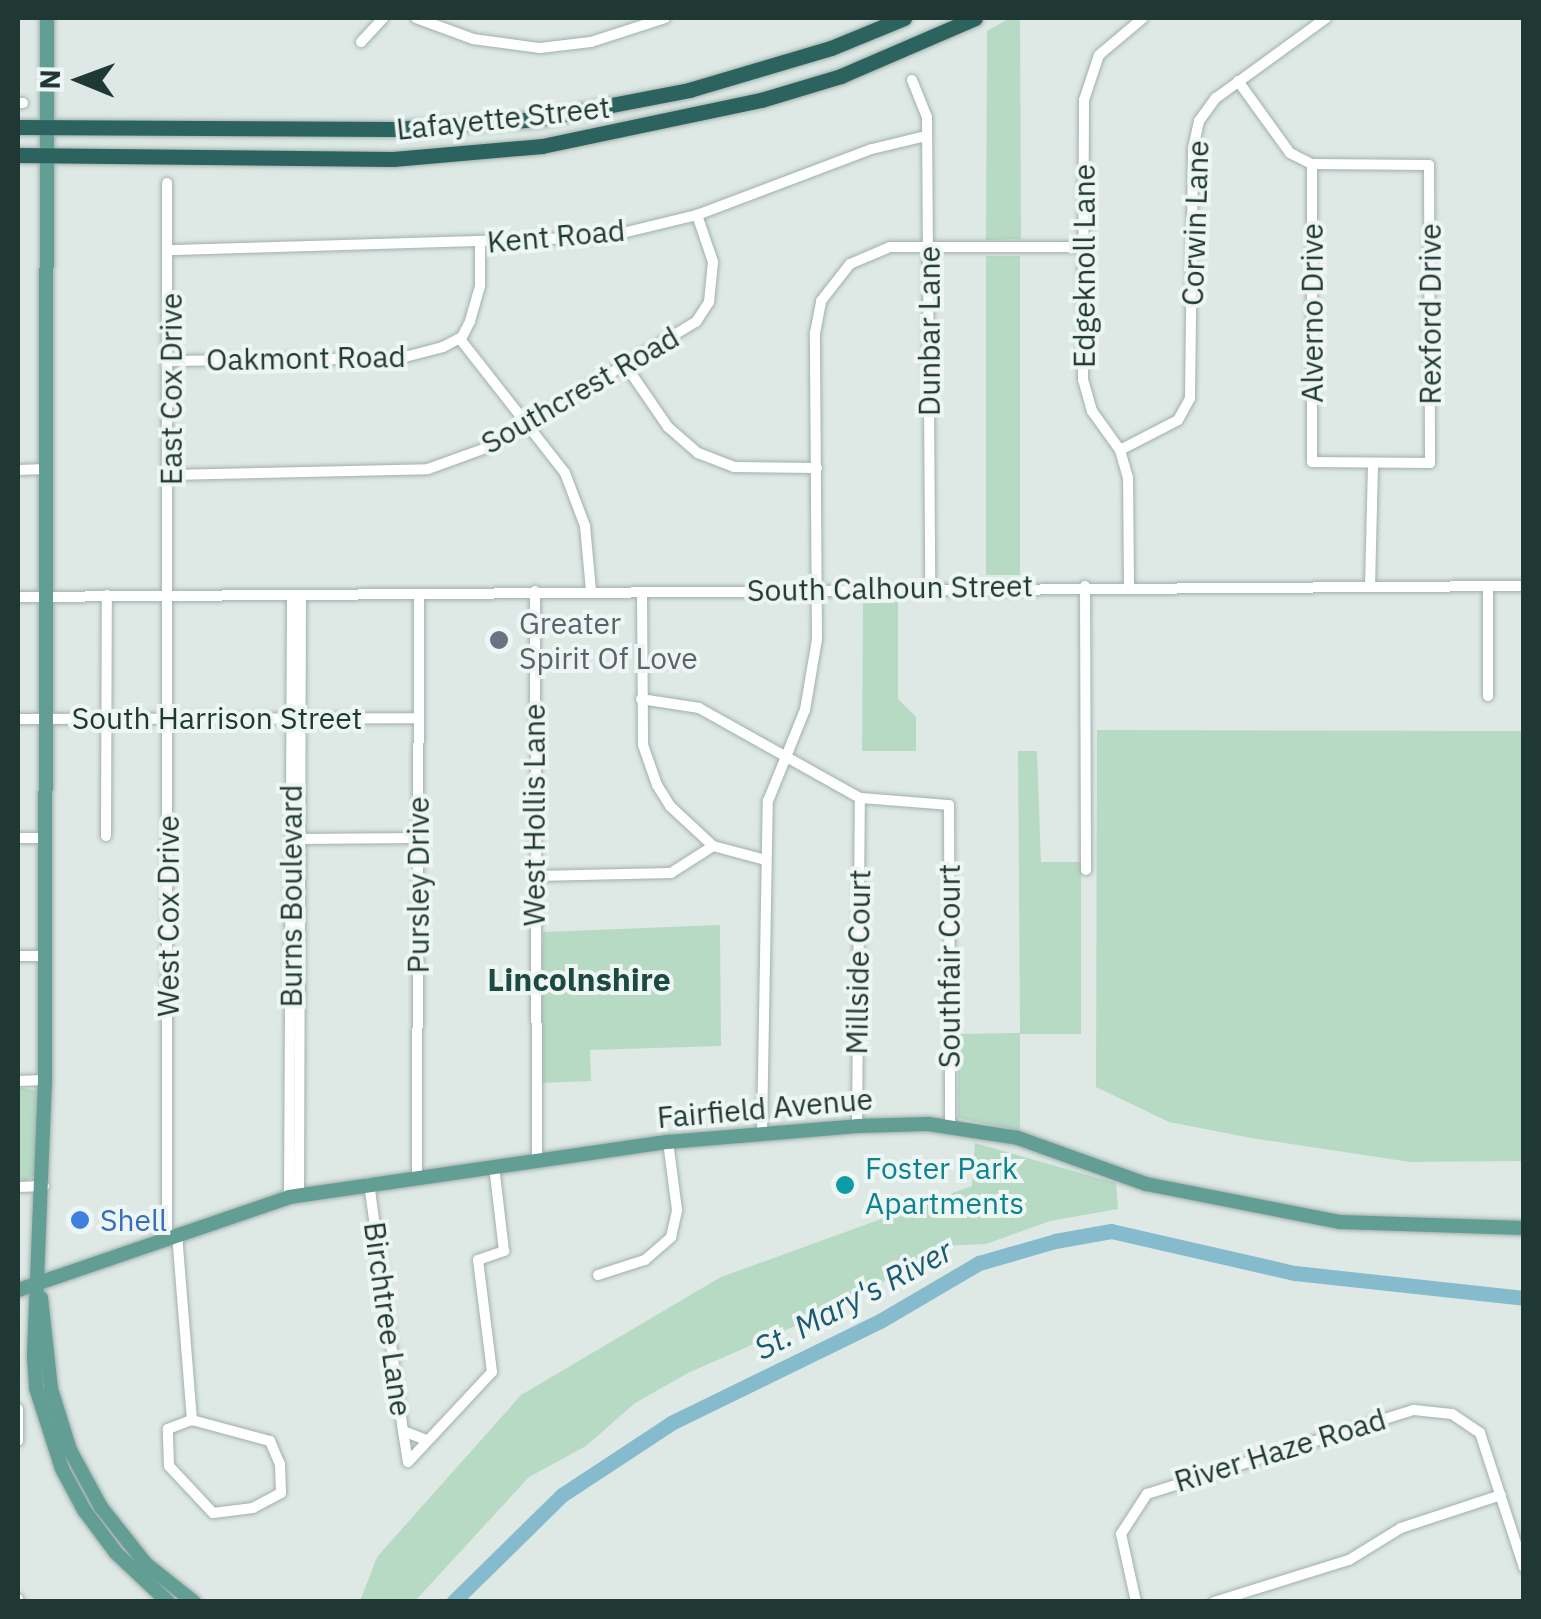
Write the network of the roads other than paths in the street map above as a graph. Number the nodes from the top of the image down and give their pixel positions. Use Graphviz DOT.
graph roads {
  1 [pos="47,18"];
  2 [pos="383,18"];
  3 [pos="416,18"];
  4 [pos="665,18"];
  5 [pos="904,18"];
  6 [pos="975,18"];
  7 [pos="1142,18"];
  8 [pos="1326,18"];
  9 [pos="361,42"];
  10 [pos="912,80"];
  11 [pos="1238,81"];
  12 [pos="18,127"];
  13 [pos="46,127"];
  14 [pos="926,136"];
  15 [pos="18,155"];
  16 [pos="46,155"];
  17 [pos="1312,164"];
  18 [pos="167,183"];
  19 [pos="696,215"];
  20 [pos="480,242"];
  21 [pos="1082,247"];
  22 [pos="929,249"];
  23 [pos="172,250"];
  24 [pos="460,339"];
  25 [pos="168,360"];
  26 [pos="624,363"];
  27 [pos="528,421"];
  28 [pos="1120,450"];
  29 [pos="1373,464"];
  30 [pos="817,468"];
  31 [pos="46,469"];
  32 [pos="18,470"];
  33 [pos="171,475"];
  34 [pos="930,586"];
  35 [pos="1085,586"];
  36 [pos="1129,586"];
  37 [pos="1488,586"];
  38 [pos="1524,586"];
  39 [pos="1370,587"];
  40 [pos="814,589"];
  41 [pos="535,591"];
  42 [pos="591,591"];
  43 [pos="642,592"];
  44 [pos="420,594"];
  45 [pos="170,595"];
  46 [pos="296,595"];
  47 [pos="46,596"];
  48 [pos="107,596"];
  49 [pos="18,597"];
  50 [pos="1488,696"];
  51 [pos="641,699"];
  52 [pos="44,718"];
  53 [pos="106,718"];
  54 [pos="169,718"];
  55 [pos="418,718"];
  56 [pos="18,719"];
  57 [pos="298,719"];
  58 [pos="784,758"];
  59 [pos="860,798"];
  60 [pos="106,836"];
  61 [pos="18,838"];
  62 [pos="44,838"];
  63 [pos="418,838"];
  64 [pos="296,840"];
  65 [pos="713,846"];
  66 [pos="766,860"];
  67 [pos="1086,870"];
  68 [pos="535,876"];
  69 [pos="18,956"];
  70 [pos="45,956"];
  71 [pos="45,1080"];
  72 [pos="18,1081"];
  73 [pos="856,1126"];
  74 [pos="950,1126"];
  75 [pos="762,1132"];
  76 [pos="668,1142"];
  77 [pos="537,1160"];
  78 [pos="494,1166"];
  79 [pos="417,1177"];
  80 [pos="369,1183"];
  81 [pos="44,1186"];
  82 [pos="18,1187"];
  83 [pos="294,1196"];
  84 [pos="1524,1228"];
  85 [pos="172,1235"];
  86 [pos="598,1275"];
  87 [pos="38,1284"];
  88 [pos="18,1290"];
  89 [pos="18,1309"];
  90 [pos="33,1330"];
  91 [pos="18,1409"];
  92 [pos="192,1420"];
  93 [pos="403,1431"];
  94 [pos="426,1440"];
  95 [pos="18,1441"];
  96 [pos="1501,1495"];
  97 [pos="1524,1568"];
  98 [pos="168,1602"];
  99 [pos="194,1602"];
  100 [pos="1136,1602"];
  101 [pos="1214,1602"];
  1 -- 13 [label="main road"];
  2 -- 9 [label="street"];
  3 -- 4 [label="street"];
  5 -- 13 [label="highway, Lafayette Street"];
  6 -- 16 [label="highway, Lafayette Street"];
  7 -- 21 [label="street, Edgeknoll Lane"];
  8 -- 11 [label="street, Corwin Lane"];
  10 -- 14 [label="street, Dunbar Lane"];
  11 -- 17 [label="street"];
  11 -- 28 [label="street, Corwin Lane"];
  12 -- 13 [label="highway, Lafayette Street"];
  13 -- 16 [label="main road"];
  14 -- 19 [label="street, Kent Road"];
  14 -- 22 [label="street, Dunbar Lane"];
  15 -- 16 [label="highway, Lafayette Street"];
  16 -- 31 [label="main road"];
  17 -- 29 [label="street, Alverno Drive"];
  17 -- 29 [label="street, Rexford Drive"];
  18 -- 23 [label="street, East Cox Drive"];
  19 -- 20 [label="street, Kent Road"];
  19 -- 26 [label="street, Southcrest Road"];
  20 -- 23 [label="street, Kent Road"];
  20 -- 24 [label="street"];
  21 -- 22 [label="street"];
  21 -- 28 [label="street, Edgeknoll Lane"];
  22 -- 30 [label="street"];
  22 -- 34 [label="street, Dunbar Lane"];
  23 -- 25 [label="street, East Cox Drive"];
  24 -- 25 [label="street, Oakmont Road"];
  24 -- 27 [label="street"];
  25 -- 33 [label="street, East Cox Drive"];
  26 -- 27 [label="street, Southcrest Road"];
  26 -- 30 [label="street"];
  27 -- 33 [label="street, Southcrest Road"];
  27 -- 42 [label="street"];
  28 -- 36 [label="street, Edgeknoll Lane"];
  29 -- 39 [label="street"];
  30 -- 40 [label="street"];
  31 -- 32 [label="street"];
  31 -- 47 [label="main road"];
  33 -- 45 [label="street, East Cox Drive"];
  34 -- 35 [label="street, South Calhoun Street"];
  34 -- 40 [label="street, South Calhoun Street"];
  35 -- 36 [label="street, South Calhoun Street"];
  35 -- 67 [label="street"];
  36 -- 39 [label="street, South Calhoun Street"];
  37 -- 38 [label="street, South Calhoun Street"];
  37 -- 39 [label="street, South Calhoun Street"];
  37 -- 50 [label="street"];
  40 -- 43 [label="street, South Calhoun Street"];
  40 -- 58 [label="street"];
  41 -- 42 [label="street, South Calhoun Street"];
  41 -- 44 [label="street, South Calhoun Street"];
  41 -- 68 [label="street, West Hollis Lane"];
  42 -- 43 [label="street, South Calhoun Street"];
  43 -- 51 [label="street"];
  44 -- 46 [label="street, South Calhoun Street"];
  44 -- 55 [label="street, Pursley Drive"];
  45 -- 46 [label="street, South Calhoun Street"];
  45 -- 48 [label="street, South Calhoun Street"];
  45 -- 54 [label="street, West Cox Drive"];
  46 -- 57 [label="street, Burns Boulevard"];
  47 -- 48 [label="street, South Calhoun Street"];
  47 -- 49 [label="street, South Calhoun Street"];
  47 -- 52 [label="main road"];
  48 -- 53 [label="street"];
  51 -- 58 [label="street"];
  51 -- 65 [label="street"];
  52 -- 53 [label="street, South Harrison Street"];
  52 -- 56 [label="street, South Harrison Street"];
  52 -- 62 [label="main road"];
  53 -- 54 [label="street, South Harrison Street"];
  53 -- 60 [label="street"];
  54 -- 57 [label="street, South Harrison Street"];
  54 -- 85 [label="street, West Cox Drive"];
  55 -- 57 [label="street, South Harrison Street"];
  55 -- 63 [label="street, Pursley Drive"];
  57 -- 64 [label="street, Burns Boulevard"];
  58 -- 59 [label="street"];
  58 -- 66 [label="street"];
  59 -- 73 [label="street, Millside Court"];
  59 -- 74 [label="street, Southfair Court"];
  61 -- 62 [label="street"];
  62 -- 70 [label="main road"];
  63 -- 64 [label="street"];
  63 -- 79 [label="street, Pursley Drive"];
  64 -- 83 [label="street, Burns Boulevard"];
  65 -- 66 [label="street"];
  65 -- 68 [label="street"];
  66 -- 75 [label="street"];
  68 -- 77 [label="street, West Hollis Lane"];
  69 -- 70 [label="street"];
  70 -- 71 [label="main road"];
  71 -- 72 [label="street"];
  71 -- 81 [label="main road"];
  73 -- 74 [label="main road, Fairfield Avenue"];
  73 -- 75 [label="main road, Fairfield Avenue"];
  74 -- 84 [label="main road, Fairfield Avenue"];
  75 -- 76 [label="main road, Fairfield Avenue"];
  76 -- 77 [label="main road, Fairfield Avenue"];
  76 -- 86 [label="street"];
  77 -- 78 [label="main road, Fairfield Avenue"];
  78 -- 79 [label="main road, Fairfield Avenue"];
  78 -- 94 [label="street"];
  79 -- 80 [label="main road, Fairfield Avenue"];
  80 -- 83 [label="main road, Fairfield Avenue"];
  80 -- 93 [label="street, Birchtree Lane"];
  81 -- 82 [label="street"];
  81 -- 87 [label="main road"];
  83 -- 85 [label="main road, Fairfield Avenue"];
  85 -- 87 [label="main road, Fairfield Avenue"];
  85 -- 92 [label="street, West Cox Drive"];
  87 -- 88 [label="main road, Fairfield Avenue"];
  87 -- 90 [label="main road"];
  87 -- 99 [label="main road"];
  89 -- 90 [label="main road"];
  90 -- 98 [label="main road"];
  91 -- 95 [label="street"];
  92 -- 92 [label="street"];
  93 -- 94 [label="street, Birchtree Lane"];
  93 -- 94 [label="street"];
  96 -- 97 [label="street"];
  96 -- 100 [label="street, River Haze Road"];
  96 -- 101 [label="street"];
}
